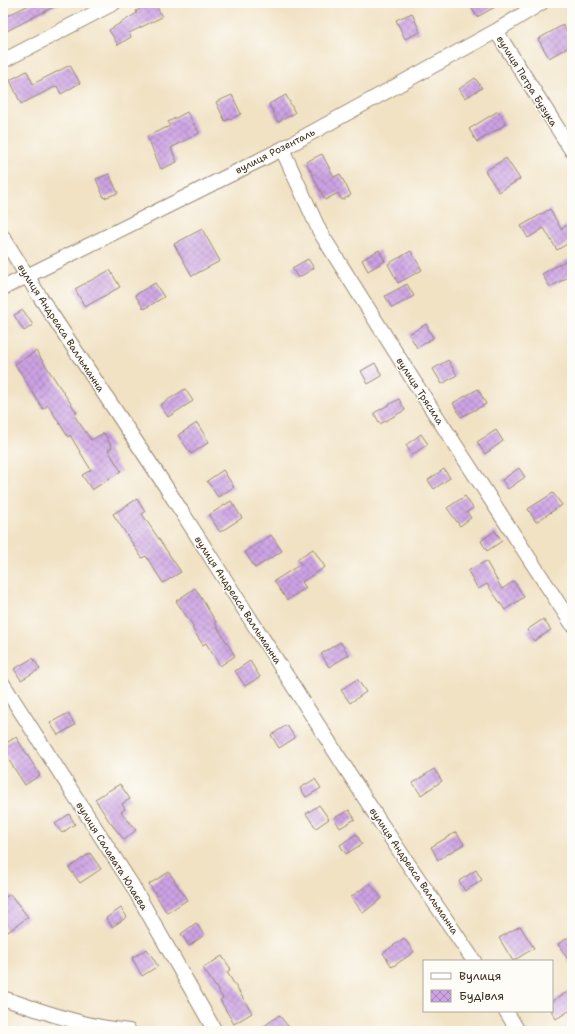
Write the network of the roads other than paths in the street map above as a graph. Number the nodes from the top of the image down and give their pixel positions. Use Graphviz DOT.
graph roads {
  1 [pos="114,3"];
  2 [pos="537,4"];
  3 [pos="496,31"];
  4 [pos="3,61"];
  5 [pos="282,149"];
  6 [pos="572,151"];
  7 [pos="3,237"];
  8 [pos="26,275"];
  9 [pos="3,288"];
  10 [pos="572,624"];
  11 [pos="3,684"];
  12 [pos="473,960"];
  13 [pos="3,998"];
  14 [pos="507,1012"];
  15 [pos="129,1031"];
  16 [pos="215,1031"];
  17 [pos="518,1031"];
  1 -- 4 [label="street"];
  2 -- 3 [label="street, вулиця Розенталь"];
  3 -- 5 [label="street, вулиця Розенталь"];
  3 -- 6 [label="street, вулиця Петра Бузука"];
  5 -- 8 [label="street, вулиця Розенталь"];
  5 -- 10 [label="street, вулиця Трясила"];
  7 -- 8 [label="street, вулиця Андреаса Валльманна"];
  8 -- 9 [label="street, вулиця Розенталь"];
  8 -- 12 [label="street, вулиця Андреаса Валльманна"];
  11 -- 16 [label="street, вулиця Салавата Юлаєва"];
  13 -- 15 [label="street"];
  14 -- 17 [label="street"];
}
